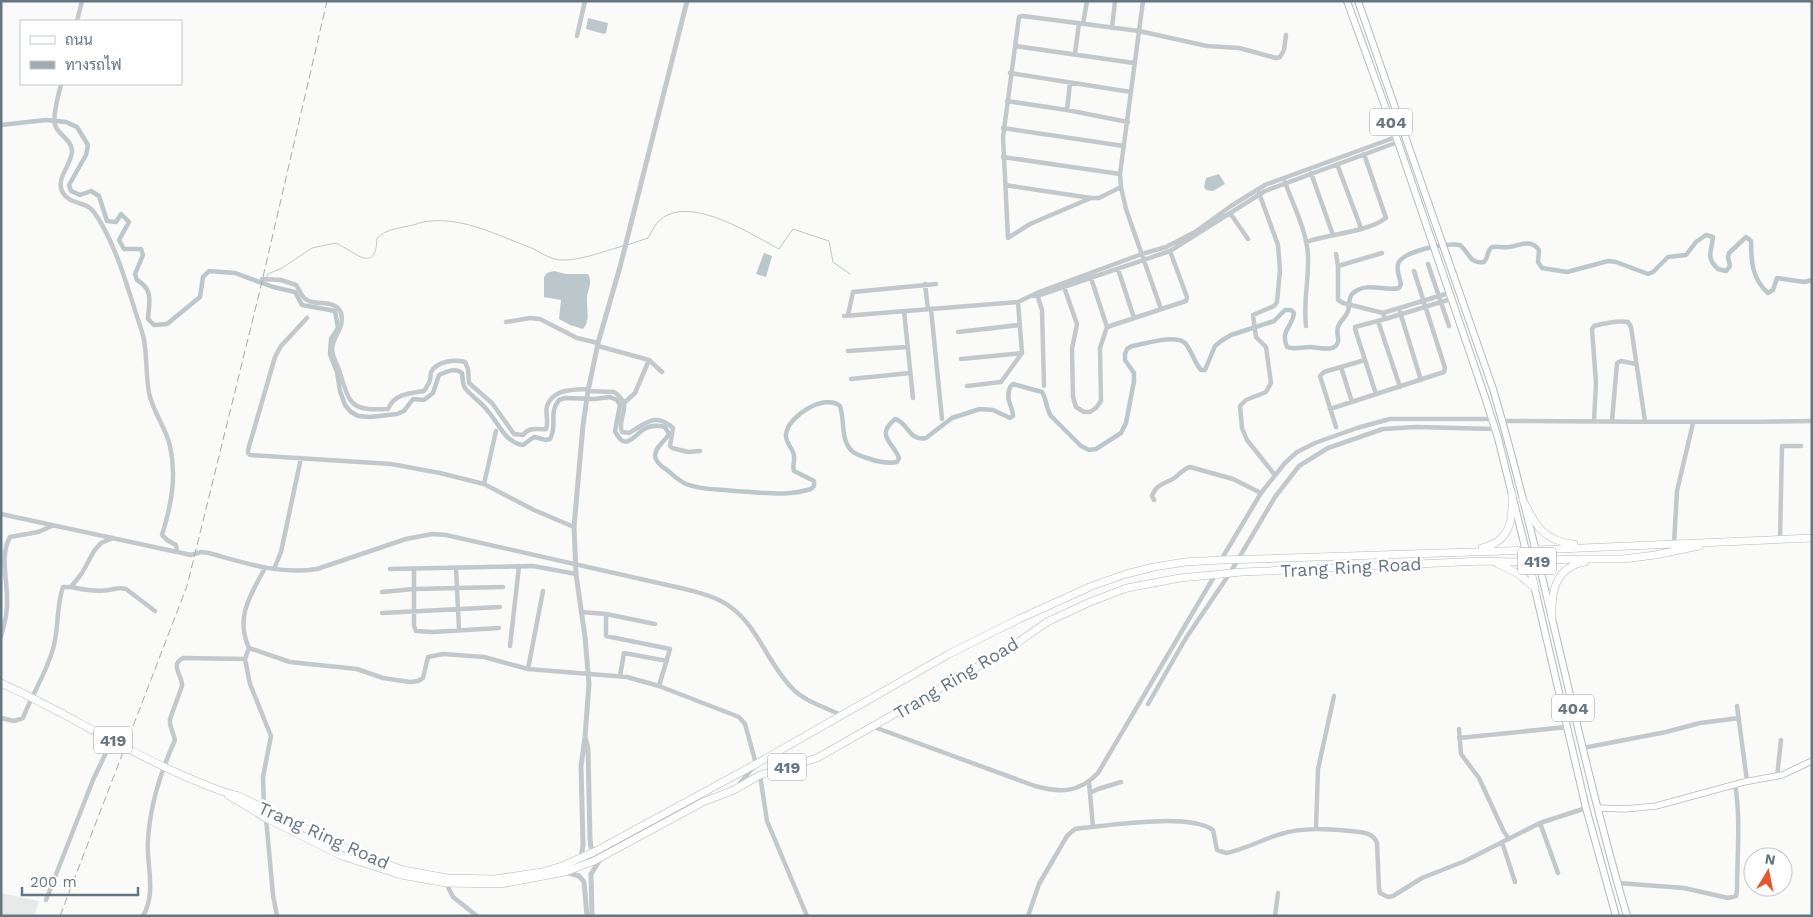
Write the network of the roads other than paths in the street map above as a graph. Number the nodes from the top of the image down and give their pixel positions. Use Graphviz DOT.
graph roads {
  1 [pos="82,1"];
  2 [pos="585,1"];
  3 [pos="687,1"];
  4 [pos="1087,1"];
  5 [pos="1115,1"];
  6 [pos="1143,1"];
  7 [pos="1347,1"];
  8 [pos="1358,1"];
  9 [pos="77,20"];
  10 [pos="1081,24"];
  11 [pos="1112,28"];
  12 [pos="1139,31"];
  13 [pos="1286,35"];
  14 [pos="577,36"];
  15 [pos="1015,46"];
  16 [pos="1075,54"];
  17 [pos="1134,63"];
  18 [pos="1010,73"];
  19 [pos="1070,83"];
  20 [pos="61,85"];
  21 [pos="1131,92"];
  22 [pos="1007,101"];
  23 [pos="1067,110"];
  24 [pos="1128,122"];
  25 [pos="1003,128"];
  26 [pos="1397,140"];
  27 [pos="1124,146"];
  28 [pos="1362,150"];
  29 [pos="1364,155"];
  30 [pos="1003,157"];
  31 [pos="1336,159"];
  32 [pos="1338,165"];
  33 [pos="1310,168"];
  34 [pos="1120,174"];
  35 [pos="1312,174"];
  36 [pos="1285,180"];
  37 [pos="1006,185"];
  38 [pos="1121,187"];
  39 [pos="1258,192"];
  40 [pos="1091,198"];
  41 [pos="1230,213"];
  42 [pos="1361,228"];
  43 [pos="1333,235"];
  44 [pos="1248,239"];
  45 [pos="1306,242"];
  46 [pos="1170,251"];
  47 [pos="1382,253"];
  48 [pos="1336,254"];
  49 [pos="1143,257"];
  50 [pos="1428,264"];
  51 [pos="1338,266"];
  52 [pos="1118,269"];
  53 [pos="1414,271"];
  54 [pos="1091,278"];
  55 [pos="262,279"];
  56 [pos="926,284"];
  57 [pos="936,284"];
  58 [pos="1064,287"];
  59 [pos="1035,295"];
  60 [pos="1440,296"];
  61 [pos="1450,296"];
  62 [pos="1423,301"];
  63 [pos="1018,302"];
  64 [pos="1441,302"];
  65 [pos="1425,307"];
  66 [pos="1399,308"];
  67 [pos="929,309"];
  68 [pos="1161,309"];
  69 [pos="904,311"];
  70 [pos="1384,313"];
  71 [pos="1401,314"];
  72 [pos="307,318"];
  73 [pos="1134,318"];
  74 [pos="1385,319"];
  75 [pos="1378,321"];
  76 [pos="506,322"];
  77 [pos="1019,325"];
  78 [pos="1306,326"];
  79 [pos="1450,326"];
  80 [pos="1107,327"];
  81 [pos="958,332"];
  82 [pos="598,344"];
  83 [pos="907,347"];
  84 [pos="848,351"];
  85 [pos="1022,353"];
  86 [pos="961,359"];
  87 [pos="649,360"];
  88 [pos="1365,360"];
  89 [pos="1636,364"];
  90 [pos="1341,367"];
  91 [pos="662,372"];
  92 [pos="910,373"];
  93 [pos="851,379"];
  94 [pos="1422,380"];
  95 [pos="967,386"];
  96 [pos="1044,386"];
  97 [pos="1400,386"];
  98 [pos="588,390"];
  99 [pos="1376,394"];
  100 [pos="913,398"];
  101 [pos="624,402"];
  102 [pos="1352,402"];
  103 [pos="1330,409"];
  104 [pos="942,419"];
  105 [pos="1492,419"];
  106 [pos="1502,421"];
  107 [pos="1594,421"];
  108 [pos="1612,421"];
  109 [pos="1646,421"];
  110 [pos="1812,421"];
  111 [pos="1693,423"];
  112 [pos="1336,427"];
  113 [pos="1495,429"];
  114 [pos="496,431"];
  115 [pos="1801,446"];
  116 [pos="700,451"];
  117 [pos="301,458"];
  118 [pos="1274,474"];
  119 [pos="484,484"];
  120 [pos="1261,493"];
  121 [pos="1512,494"];
  122 [pos="1154,500"];
  123 [pos="1523,500"];
  124 [pos="1,514"];
  125 [pos="53,526"];
  126 [pos="574,527"];
  127 [pos="113,538"];
  128 [pos="1812,538"];
  129 [pos="1780,539"];
  130 [pos="1727,541"];
  131 [pos="1674,544"];
  132 [pos="1597,546"];
  133 [pos="1536,550"];
  134 [pos="177,552"];
  135 [pos="1455,552"];
  136 [pos="1527,557"];
  137 [pos="1238,559"];
  138 [pos="1607,559"];
  139 [pos="1221,560"];
  140 [pos="1539,560"];
  141 [pos="1487,561"];
  142 [pos="576,563"];
  143 [pos="519,566"];
  144 [pos="265,568"];
  145 [pos="456,568"];
  146 [pos="274,569"];
  147 [pos="390,570"];
  148 [pos="414,570"];
  149 [pos="576,574"];
  150 [pos="1230,574"];
  151 [pos="1215,575"];
  152 [pos="71,587"];
  153 [pos="502,587"];
  154 [pos="458,588"];
  155 [pos="1535,588"];
  156 [pos="414,589"];
  157 [pos="543,591"];
  158 [pos="382,592"];
  159 [pos="500,607"];
  160 [pos="457,609"];
  161 [pos="156,611"];
  162 [pos="414,611"];
  163 [pos="582,612"];
  164 [pos="382,613"];
  165 [pos="606,614"];
  166 [pos="1552,618"];
  167 [pos="655,624"];
  168 [pos="499,628"];
  169 [pos="459,630"];
  170 [pos="1,636"];
  171 [pos="510,646"];
  172 [pos="249,648"];
  173 [pos="245,659"];
  174 [pos="667,661"];
  175 [pos="528,669"];
  176 [pos="588,673"];
  177 [pos="620,676"];
  178 [pos="1,683"];
  179 [pos="659,686"];
  180 [pos="31,696"];
  181 [pos="1334,696"];
  182 [pos="1148,704"];
  183 [pos="1737,706"];
  184 [pos="842,715"];
  185 [pos="1,718"];
  186 [pos="1739,718"];
  187 [pos="874,727"];
  188 [pos="1567,727"];
  189 [pos="1459,728"];
  190 [pos="585,737"];
  191 [pos="1460,738"];
  192 [pos="112,740"];
  193 [pos="1781,740"];
  194 [pos="1583,748"];
  195 [pos="1812,761"];
  196 [pos="756,764"];
  197 [pos="166,768"];
  198 [pos="760,775"];
  199 [pos="1777,776"];
  200 [pos="1747,781"];
  201 [pos="1089,782"];
  202 [pos="1121,782"];
  203 [pos="1735,784"];
  204 [pos="734,790"];
  205 [pos="1090,793"];
  206 [pos="226,794"];
  207 [pos="264,808"];
  208 [pos="1586,808"];
  209 [pos="1598,808"];
  210 [pos="266,818"];
  211 [pos="1540,823"];
  212 [pos="1093,827"];
  213 [pos="1316,828"];
  214 [pos="1509,839"];
  215 [pos="1502,842"];
  216 [pos="594,852"];
  217 [pos="581,858"];
  218 [pos="601,858"];
  219 [pos="565,872"];
  220 [pos="1558,873"];
  221 [pos="1515,882"];
  222 [pos="1618,883"];
  223 [pos="446,884"];
  224 [pos="1278,894"];
  225 [pos="46,900"];
  226 [pos="144,916"];
  227 [pos="277,916"];
  228 [pos="477,916"];
  229 [pos="587,916"];
  230 [pos="592,916"];
  231 [pos="807,916"];
  232 [pos="1028,916"];
  233 [pos="1275,916"];
  234 [pos="1616,916"];
  235 [pos="1628,916"];
  1 -- 9 [label="street"];
  2 -- 14 [label="street"];
  3 -- 82 [label="street"];
  4 -- 10 [label="street"];
  5 -- 11 [label="street"];
  6 -- 12 [label="street"];
  7 -- 26 [label="main road, 404"];
  8 -- 106 [label="main road, 404"];
  10 -- 11 [label="street"];
  10 -- 15 [label="street"];
  10 -- 16 [label="street"];
  11 -- 12 [label="street"];
  12 -- 13 [label="street"];
  12 -- 17 [label="street"];
  15 -- 16 [label="street"];
  15 -- 18 [label="street"];
  16 -- 17 [label="street"];
  17 -- 21 [label="street"];
  18 -- 19 [label="street"];
  18 -- 22 [label="street"];
  19 -- 21 [label="street"];
  19 -- 23 [label="street"];
  20 -- 134 [label="street"];
  21 -- 24 [label="street"];
  22 -- 23 [label="street"];
  22 -- 25 [label="street"];
  23 -- 24 [label="street"];
  24 -- 27 [label="street"];
  25 -- 27 [label="street"];
  25 -- 30 [label="street"];
  26 -- 28 [label="street"];
  26 -- 29 [label="street"];
  26 -- 61 [label="main road, 404"];
  27 -- 34 [label="street"];
  28 -- 29 [label="street"];
  28 -- 31 [label="street"];
  29 -- 32 [label="street"];
  29 -- 42 [label="street"];
  30 -- 34 [label="street"];
  30 -- 37 [label="street"];
  31 -- 32 [label="street"];
  31 -- 33 [label="street"];
  32 -- 35 [label="street"];
  32 -- 42 [label="street"];
  33 -- 35 [label="street"];
  33 -- 36 [label="street"];
  34 -- 38 [label="street"];
  35 -- 36 [label="street"];
  35 -- 43 [label="street"];
  36 -- 39 [label="street"];
  36 -- 45 [label="street"];
  37 -- 40 [label="street"];
  37 -- 40 [label="street"];
  38 -- 40 [label="street"];
  38 -- 49 [label="street"];
  39 -- 41 [label="street"];
  39 -- 49 [label="street"];
  39 -- 118 [label="street"];
  41 -- 44 [label="street"];
  41 -- 46 [label="street"];
  42 -- 43 [label="street"];
  43 -- 45 [label="street"];
  45 -- 78 [label="street"];
  46 -- 49 [label="street"];
  46 -- 68 [label="street"];
  47 -- 51 [label="street"];
  48 -- 51 [label="street"];
  49 -- 52 [label="street"];
  49 -- 59 [label="street"];
  49 -- 68 [label="street"];
  50 -- 60 [label="street"];
  51 -- 70 [label="street"];
  52 -- 54 [label="street"];
  52 -- 73 [label="street"];
  53 -- 62 [label="street"];
  54 -- 58 [label="street"];
  54 -- 80 [label="street"];
  55 -- 98 [label="street"];
  56 -- 57 [label="street"];
  56 -- 67 [label="street"];
  56 -- 69 [label="street"];
  58 -- 59 [label="street"];
  58 -- 80 [label="street"];
  59 -- 63 [label="street"];
  59 -- 96 [label="street"];
  60 -- 61 [label="street"];
  60 -- 62 [label="street"];
  60 -- 64 [label="street"];
  61 -- 64 [label="street"];
  61 -- 105 [label="main road, 404"];
  62 -- 65 [label="street"];
  62 -- 66 [label="street"];
  63 -- 67 [label="street"];
  63 -- 77 [label="street"];
  64 -- 65 [label="street"];
  64 -- 79 [label="street"];
  65 -- 71 [label="street"];
  65 -- 94 [label="street"];
  66 -- 70 [label="street"];
  66 -- 71 [label="street"];
  67 -- 69 [label="street"];
  67 -- 104 [label="street"];
  68 -- 73 [label="street"];
  69 -- 83 [label="street"];
  70 -- 74 [label="street"];
  71 -- 74 [label="street"];
  71 -- 94 [label="street"];
  72 -- 117 [label="street"];
  73 -- 80 [label="street"];
  74 -- 75 [label="street"];
  75 -- 88 [label="street"];
  75 -- 97 [label="street"];
  76 -- 82 [label="street"];
  77 -- 81 [label="street"];
  77 -- 85 [label="street"];
  82 -- 87 [label="street"];
  82 -- 98 [label="street"];
  83 -- 84 [label="street"];
  83 -- 92 [label="street"];
  85 -- 86 [label="street"];
  85 -- 95 [label="street"];
  87 -- 91 [label="street"];
  87 -- 101 [label="street"];
  88 -- 90 [label="street"];
  88 -- 99 [label="street"];
  89 -- 107 [label="street"];
  89 -- 108 [label="street"];
  89 -- 109 [label="street"];
  90 -- 102 [label="street"];
  90 -- 103 [label="street"];
  92 -- 93 [label="street"];
  92 -- 100 [label="street"];
  94 -- 97 [label="street"];
  97 -- 99 [label="street"];
  98 -- 101 [label="street"];
  98 -- 126 [label="street"];
  99 -- 102 [label="street"];
  101 -- 116 [label="street"];
  102 -- 103 [label="street"];
  103 -- 112 [label="street"];
  105 -- 106 [label="main road"];
  105 -- 113 [label="main road, 404"];
  105 -- 118 [label="street"];
  106 -- 107 [label="street"];
  106 -- 113 [label="main road"];
  106 -- 123 [label="main road, 404"];
  107 -- 108 [label="street"];
  108 -- 109 [label="street"];
  109 -- 111 [label="street"];
  110 -- 111 [label="street"];
  111 -- 131 [label="street"];
  113 -- 121 [label="main road, 404"];
  113 -- 137 [label="street"];
  114 -- 119 [label="street"];
  115 -- 129 [label="street"];
  117 -- 119 [label="street"];
  117 -- 146 [label="street"];
  118 -- 120 [label="street"];
  119 -- 126 [label="street"];
  120 -- 122 [label="street"];
  120 -- 139 [label="street"];
  121 -- 135 [label="highway"];
  121 -- 136 [label="main road, 404"];
  123 -- 132 [label="highway"];
  123 -- 133 [label="main road, 404"];
  124 -- 125 [label="street"];
  125 -- 127 [label="street"];
  125 -- 170 [label="street"];
  126 -- 142 [label="street"];
  127 -- 134 [label="street"];
  127 -- 152 [label="street"];
  128 -- 129 [label="highway, Trang Ring Road / 419"];
  129 -- 130 [label="highway, Trang Ring Road / 419"];
  130 -- 131 [label="highway, Trang Ring Road / 419"];
  130 -- 138 [label="highway, Trang Ring Road / 419"];
  131 -- 132 [label="highway, Trang Ring Road / 419"];
  132 -- 133 [label="highway, Trang Ring Road / 419"];
  133 -- 136 [label="highway, Trang Ring Road / 419"];
  133 -- 140 [label="main road, 404"];
  134 -- 144 [label="street"];
  135 -- 136 [label="highway, Trang Ring Road / 419"];
  135 -- 137 [label="highway, Trang Ring Road / 419"];
  136 -- 140 [label="highway, Trang Ring Road / 419"];
  136 -- 141 [label="highway, Trang Ring Road / 419"];
  136 -- 155 [label="highway, 404"];
  137 -- 139 [label="highway, Trang Ring Road / 419"];
  137 -- 150 [label="street"];
  138 -- 140 [label="highway, Trang Ring Road / 419"];
  138 -- 166 [label="highway"];
  139 -- 184 [label="highway, Trang Ring Road / 419"];
  140 -- 166 [label="main road, 404"];
  141 -- 150 [label="highway, Trang Ring Road / 419"];
  141 -- 155 [label="highway"];
  142 -- 146 [label="street"];
  142 -- 149 [label="street"];
  142 -- 184 [label="street"];
  143 -- 145 [label="street"];
  143 -- 149 [label="street"];
  143 -- 171 [label="street"];
  144 -- 146 [label="street"];
  144 -- 172 [label="street"];
  145 -- 148 [label="street"];
  145 -- 154 [label="street"];
  147 -- 148 [label="street"];
  148 -- 156 [label="street"];
  149 -- 163 [label="street"];
  150 -- 151 [label="highway, Trang Ring Road / 419"];
  150 -- 182 [label="street"];
  151 -- 187 [label="highway, Trang Ring Road / 419"];
  151 -- 201 [label="street"];
  152 -- 161 [label="street"];
  152 -- 180 [label="street"];
  153 -- 154 [label="street"];
  154 -- 156 [label="street"];
  154 -- 160 [label="street"];
  155 -- 188 [label="main road, 404"];
  156 -- 158 [label="street"];
  156 -- 162 [label="street"];
  157 -- 175 [label="street"];
  159 -- 160 [label="street"];
  160 -- 162 [label="street"];
  160 -- 169 [label="street"];
  162 -- 164 [label="street"];
  162 -- 169 [label="street"];
  163 -- 165 [label="street"];
  163 -- 176 [label="street"];
  165 -- 167 [label="street"];
  165 -- 174 [label="street"];
  166 -- 194 [label="main road, 404"];
  168 -- 169 [label="street"];
  172 -- 173 [label="street"];
  172 -- 175 [label="street"];
  173 -- 197 [label="street"];
  173 -- 207 [label="street"];
  174 -- 177 [label="street"];
  174 -- 179 [label="street"];
  175 -- 176 [label="street"];
  176 -- 177 [label="street"];
  176 -- 190 [label="street"];
  177 -- 179 [label="street"];
  178 -- 180 [label="highway, Trang Ring Road / 419"];
  179 -- 196 [label="street"];
  180 -- 185 [label="street"];
  180 -- 192 [label="highway, Trang Ring Road / 419"];
  181 -- 213 [label="street"];
  183 -- 186 [label="street"];
  184 -- 196 [label="highway, Trang Ring Road / 419"];
  186 -- 194 [label="street"];
  186 -- 200 [label="street"];
  187 -- 198 [label="highway, Trang Ring Road / 419"];
  187 -- 201 [label="street"];
  188 -- 191 [label="street"];
  188 -- 208 [label="main road, 404"];
  189 -- 191 [label="street"];
  190 -- 216 [label="street"];
  190 -- 217 [label="street"];
  191 -- 214 [label="street"];
  192 -- 197 [label="highway, Trang Ring Road / 419"];
  192 -- 225 [label="street"];
  193 -- 199 [label="street"];
  194 -- 209 [label="main road, 404"];
  195 -- 199 [label="main road"];
  196 -- 204 [label="street"];
  196 -- 216 [label="highway, Trang Ring Road / 419"];
  197 -- 206 [label="highway, Trang Ring Road / 419"];
  197 -- 226 [label="street"];
  198 -- 204 [label="highway, Trang Ring Road / 419"];
  198 -- 231 [label="street"];
  199 -- 200 [label="main road"];
  200 -- 203 [label="main road"];
  201 -- 205 [label="street"];
  202 -- 205 [label="street"];
  203 -- 209 [label="main road"];
  203 -- 222 [label="street"];
  204 -- 218 [label="highway, Trang Ring Road / 419"];
  205 -- 212 [label="street"];
  206 -- 207 [label="highway, Trang Ring Road / 419"];
  206 -- 210 [label="highway, Trang Ring Road / 419"];
  207 -- 217 [label="highway, Trang Ring Road / 419"];
  208 -- 211 [label="street"];
  208 -- 234 [label="main road, 404"];
  209 -- 222 [label="main road, 404"];
  210 -- 223 [label="highway, Trang Ring Road / 419"];
  210 -- 227 [label="street"];
  211 -- 214 [label="street"];
  211 -- 220 [label="street"];
  212 -- 213 [label="street"];
  212 -- 232 [label="street"];
  213 -- 215 [label="street"];
  214 -- 215 [label="street"];
  215 -- 221 [label="street"];
  216 -- 217 [label="highway, Trang Ring Road / 419"];
  218 -- 219 [label="highway, Trang Ring Road / 419"];
  218 -- 230 [label="street"];
  219 -- 223 [label="highway, Trang Ring Road / 419"];
  219 -- 229 [label="street"];
  222 -- 235 [label="main road, 404"];
  223 -- 228 [label="street"];
  224 -- 233 [label="street"];
}
